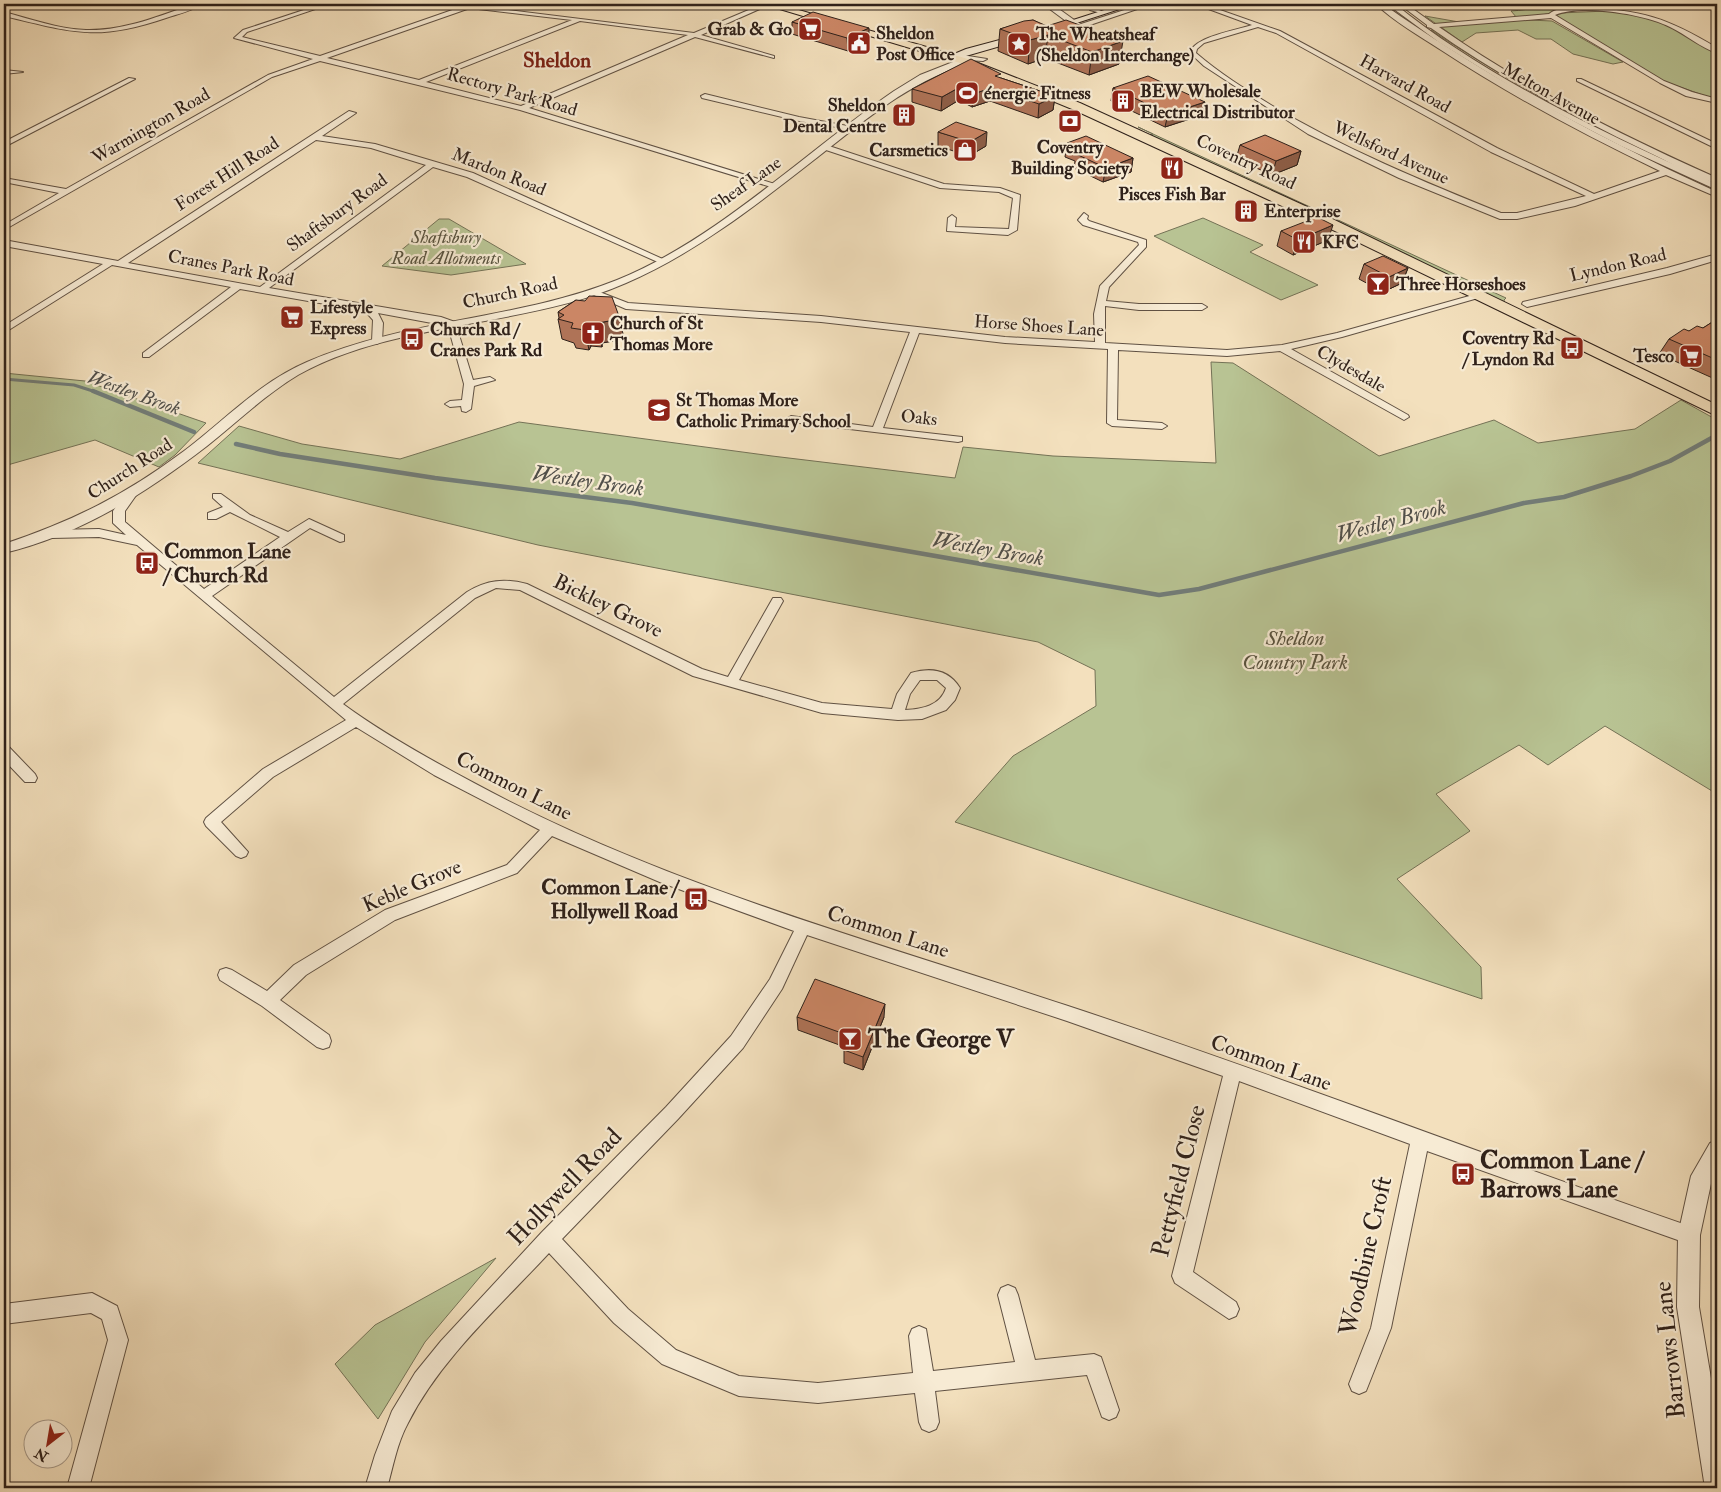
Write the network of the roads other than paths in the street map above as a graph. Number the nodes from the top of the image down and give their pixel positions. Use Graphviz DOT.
graph roads {
  1 [pos="199,4"];
  2 [pos="327,4"];
  3 [pos="449,4"];
  4 [pos="768,4"];
  5 [pos="779,4"];
  6 [pos="796,4"];
  7 [pos="1047,4"];
  8 [pos="1112,4"];
  9 [pos="1131,4"];
  10 [pos="1149,4"];
  11 [pos="1198,4"];
  12 [pos="1379,4"];
  13 [pos="1391,4"];
  14 [pos="1402,4"];
  15 [pos="469,6"];
  16 [pos="1102,13"];
  17 [pos="4,14"];
  18 [pos="1552,16"];
  19 [pos="581,19"];
  20 [pos="1073,22"];
  21 [pos="1259,25"];
  22 [pos="1432,26"];
  23 [pos="1421,27"];
  24 [pos="697,34"];
  25 [pos="889,38"];
  26 [pos="240,40"];
  27 [pos="1717,51"];
  28 [pos="965,56"];
  29 [pos="772,57"];
  30 [pos="317,59"];
  31 [pos="4,72"];
  32 [pos="20,72"];
  33 [pos="131,79"];
  34 [pos="1596,81"];
  35 [pos="421,82"];
  36 [pos="705,96"];
  37 [pos="1644,99"];
  38 [pos="1717,102"];
  39 [pos="1625,103"];
  40 [pos="522,108"];
  41 [pos="352,113"];
  42 [pos="849,127"];
  43 [pos="315,137"];
  44 [pos="4,145"];
  45 [pos="1717,146"];
  46 [pos="826,147"];
  47 [pos="1658,160"];
  48 [pos="1647,163"];
  49 [pos="432,164"];
  50 [pos="1666,172"];
  51 [pos="1695,178"];
  52 [pos="4,180"];
  53 [pos="1683,180"];
  54 [pos="1717,181"];
  55 [pos="774,185"];
  56 [pos="1717,187"];
  57 [pos="66,192"];
  58 [pos="1717,195"];
  59 [pos="1594,197"];
  60 [pos="1084,216"];
  61 [pos="952,218"];
  62 [pos="4,228"];
  63 [pos="4,243"];
  64 [pos="1717,258"];
  65 [pos="663,260"];
  66 [pos="116,263"];
  67 [pos="238,286"];
  68 [pos="262,290"];
  69 [pos="594,293"];
  70 [pos="1480,296"];
  71 [pos="574,299"];
  72 [pos="1101,302"];
  73 [pos="1527,304"];
  74 [pos="1202,307"];
  75 [pos="368,309"];
  76 [pos="402,313"];
  77 [pos="452,324"];
  78 [pos="4,330"];
  79 [pos="417,331"];
  80 [pos="915,331"];
  81 [pos="377,341"];
  82 [pos="1100,347"];
  83 [pos="1113,348"];
  84 [pos="1282,348"];
  85 [pos="146,355"];
  86 [pos="490,380"];
  87 [pos="469,384"];
  88 [pos="1717,394"];
  89 [pos="450,404"];
  90 [pos="467,406"];
  91 [pos="1717,406"];
  92 [pos="1717,412"];
  93 [pos="1404,417"];
  94 [pos="790,419"];
  95 [pos="1162,426"];
  96 [pos="877,431"];
  97 [pos="958,439"];
  98 [pos="131,494"];
  99 [pos="216,496"];
  100 [pos="229,508"];
  101 [pos="212,516"];
  102 [pos="298,516"];
  103 [pos="309,522"];
  104 [pos="51,534"];
  105 [pos="286,536"];
  106 [pos="340,538"];
  107 [pos="140,542"];
  108 [pos="4,549"];
  109 [pos="203,596"];
  110 [pos="777,601"];
  111 [pos="731,682"];
  112 [pos="334,704"];
  113 [pos="898,715"];
  114 [pos="355,721"];
  115 [pos="4,752"];
  116 [pos="30,778"];
  117 [pos="548,830"];
  118 [pos="241,852"];
  119 [pos="804,926"];
  120 [pos="226,975"];
  121 [pos="268,1001"];
  122 [pos="323,1041"];
  123 [pos="1232,1071"];
  124 [pos="1420,1139"];
  125 [pos="1717,1150"];
  126 [pos="1689,1235"];
  127 [pos="549,1239"];
  128 [pos="1008,1294"];
  129 [pos="1229,1309"];
  130 [pos="4,1314"];
  131 [pos="919,1336"];
  132 [pos="1028,1372"];
  133 [pos="923,1383"];
  134 [pos="1359,1384"];
  135 [pos="1109,1410"];
  136 [pos="929,1422"];
  137 [pos="78,1488"];
  138 [pos="376,1488"];
  139 [pos="1717,1488"];
  1 -- 17 [label="street"];
  2 -- 26 [label="street"];
  3 -- 15 [label="street"];
  4 -- 24 [label="street"];
  4 -- 25 [label="highway, Coventry Road"];
  5 -- 25 [label="highway"];
  6 -- 28 [label="highway"];
  7 -- 20 [label="street"];
  8 -- 16 [label="street"];
  9 -- 16 [label="main road"];
  10 -- 20 [label="street"];
  11 -- 21 [label="street, Harvard Road"];
  12 -- 48 [label="street, Melton Avenue"];
  13 -- 23 [label="street, Melton Avenue"];
  14 -- 22 [label="street, Melton Avenue"];
  15 -- 19 [label="street"];
  15 -- 30 [label="street, Warmington Road"];
  16 -- 20 [label="main road"];
  18 -- 22 [label="street"];
  18 -- 27 [label="street"];
  18 -- 38 [label="street"];
  19 -- 24 [label="street"];
  19 -- 35 [label="street"];
  20 -- 28 [label="main road"];
  21 -- 59 [label="street, Harvard Road"];
  21 -- 59 [label="street, Wellsford Avenue"];
  22 -- 23 [label="street"];
  22 -- 54 [label="street, Melton Avenue"];
  23 -- 47 [label="street, Melton Avenue"];
  24 -- 29 [label="street"];
  24 -- 40 [label="street"];
  25 -- 28 [label="highway, Coventry Road"];
  26 -- 30 [label="street, Rectory Park Road"];
  28 -- 42 [label="street, Sheaf Lane"];
  28 -- 70 [label="highway, Coventry Road"];
  28 -- 73 [label="highway, Coventry Road"];
  30 -- 35 [label="street, Rectory Park Road"];
  30 -- 57 [label="street, Warmington Road"];
  31 -- 32 [label="street"];
  33 -- 44 [label="street"];
  34 -- 39 [label="street"];
  35 -- 40 [label="street, Rectory Park Road"];
  36 -- 42 [label="street"];
  37 -- 39 [label="street"];
  39 -- 45 [label="street"];
  40 -- 55 [label="street, Rectory Park Road"];
  41 -- 43 [label="street, Forest Hill Road"];
  42 -- 46 [label="street, Sheaf Lane"];
  43 -- 49 [label="street, Mardon Road"];
  43 -- 66 [label="street, Forest Hill Road"];
  46 -- 55 [label="street, Sheaf Lane"];
  46 -- 61 [label="street"];
  47 -- 48 [label="street"];
  47 -- 51 [label="street, Melton Avenue"];
  48 -- 50 [label="street, Melton Avenue"];
  49 -- 65 [label="street, Mardon Road"];
  49 -- 68 [label="street, Shaftsbury Road"];
  50 -- 53 [label="street, Melton Avenue"];
  50 -- 59 [label="street, Wellsford Avenue"];
  51 -- 53 [label="street"];
  51 -- 56 [label="street, Melton Avenue"];
  52 -- 57 [label="street"];
  53 -- 58 [label="street, Melton Avenue"];
  55 -- 65 [label="street, Sheaf Lane"];
  57 -- 62 [label="street, Warmington Road"];
  60 -- 72 [label="street"];
  63 -- 66 [label="street, Cranes Park Road"];
  64 -- 73 [label="street, Lyndon Road"];
  65 -- 69 [label="street, Sheaf Lane"];
  66 -- 67 [label="street, Cranes Park Road"];
  66 -- 78 [label="street, Forest Hill Road"];
  67 -- 68 [label="street, Cranes Park Road"];
  67 -- 85 [label="street"];
  68 -- 75 [label="street, Cranes Park Road"];
  69 -- 71 [label="street, Sheaf Lane"];
  69 -- 80 [label="street, Horse Shoes Lane"];
  70 -- 84 [label="street, Horse Shoes Lane"];
  70 -- 92 [label="highway, Coventry Road"];
  71 -- 77 [label="street, Church Road"];
  72 -- 74 [label="street"];
  72 -- 82 [label="street"];
  73 -- 88 [label="highway, Coventry Road"];
  73 -- 91 [label="highway"];
  75 -- 76 [label="street, Cranes Park Road"];
  75 -- 81 [label="street"];
  76 -- 77 [label="street, Cranes Park Road"];
  76 -- 79 [label="street"];
  77 -- 79 [label="street, Church Road"];
  77 -- 87 [label="street"];
  79 -- 81 [label="street, Church Road"];
  80 -- 82 [label="street, Horse Shoes Lane"];
  80 -- 96 [label="street"];
  81 -- 98 [label="street, Church Road"];
  82 -- 83 [label="street, Horse Shoes Lane"];
  83 -- 84 [label="street, Horse Shoes Lane"];
  83 -- 95 [label="street"];
  84 -- 93 [label="street, Clydesdale"];
  86 -- 87 [label="street"];
  87 -- 90 [label="street"];
  89 -- 90 [label="street"];
  94 -- 96 [label="street, Oaks"];
  96 -- 97 [label="street, Oaks"];
  98 -- 104 [label="street, Church Road"];
  98 -- 107 [label="street, Common Lane"];
  99 -- 100 [label="street"];
  100 -- 101 [label="street"];
  100 -- 105 [label="street"];
  102 -- 103 [label="street"];
  103 -- 105 [label="street"];
  103 -- 106 [label="street"];
  104 -- 107 [label="street, Common Lane"];
  104 -- 108 [label="street, Church Road"];
  105 -- 109 [label="street"];
  107 -- 109 [label="street, Common Lane"];
  109 -- 112 [label="street, Common Lane"];
  110 -- 111 [label="street"];
  111 -- 112 [label="street, Bickley Grove"];
  111 -- 113 [label="street, Bickley Grove"];
  112 -- 114 [label="street, Common Lane"];
  114 -- 117 [label="street, Common Lane"];
  114 -- 118 [label="street"];
  115 -- 116 [label="street"];
  117 -- 119 [label="street, Common Lane"];
  117 -- 121 [label="street, Keble Grove"];
  119 -- 123 [label="street, Common Lane"];
  119 -- 127 [label="street, Hollywell Road"];
  120 -- 121 [label="street"];
  121 -- 122 [label="street"];
  123 -- 124 [label="street, Common Lane"];
  123 -- 129 [label="street, Pettyfield Close"];
  124 -- 126 [label="street, Common Lane"];
  124 -- 134 [label="street, Woodbine Croft"];
  125 -- 126 [label="street, Barrows Lane"];
  126 -- 139 [label="street, Barrows Lane"];
  127 -- 133 [label="street"];
  127 -- 138 [label="street, Hollywell Road"];
  128 -- 132 [label="street"];
  130 -- 137 [label="street"];
  131 -- 133 [label="street"];
  132 -- 133 [label="street"];
  132 -- 135 [label="street"];
  133 -- 136 [label="street"];
}
